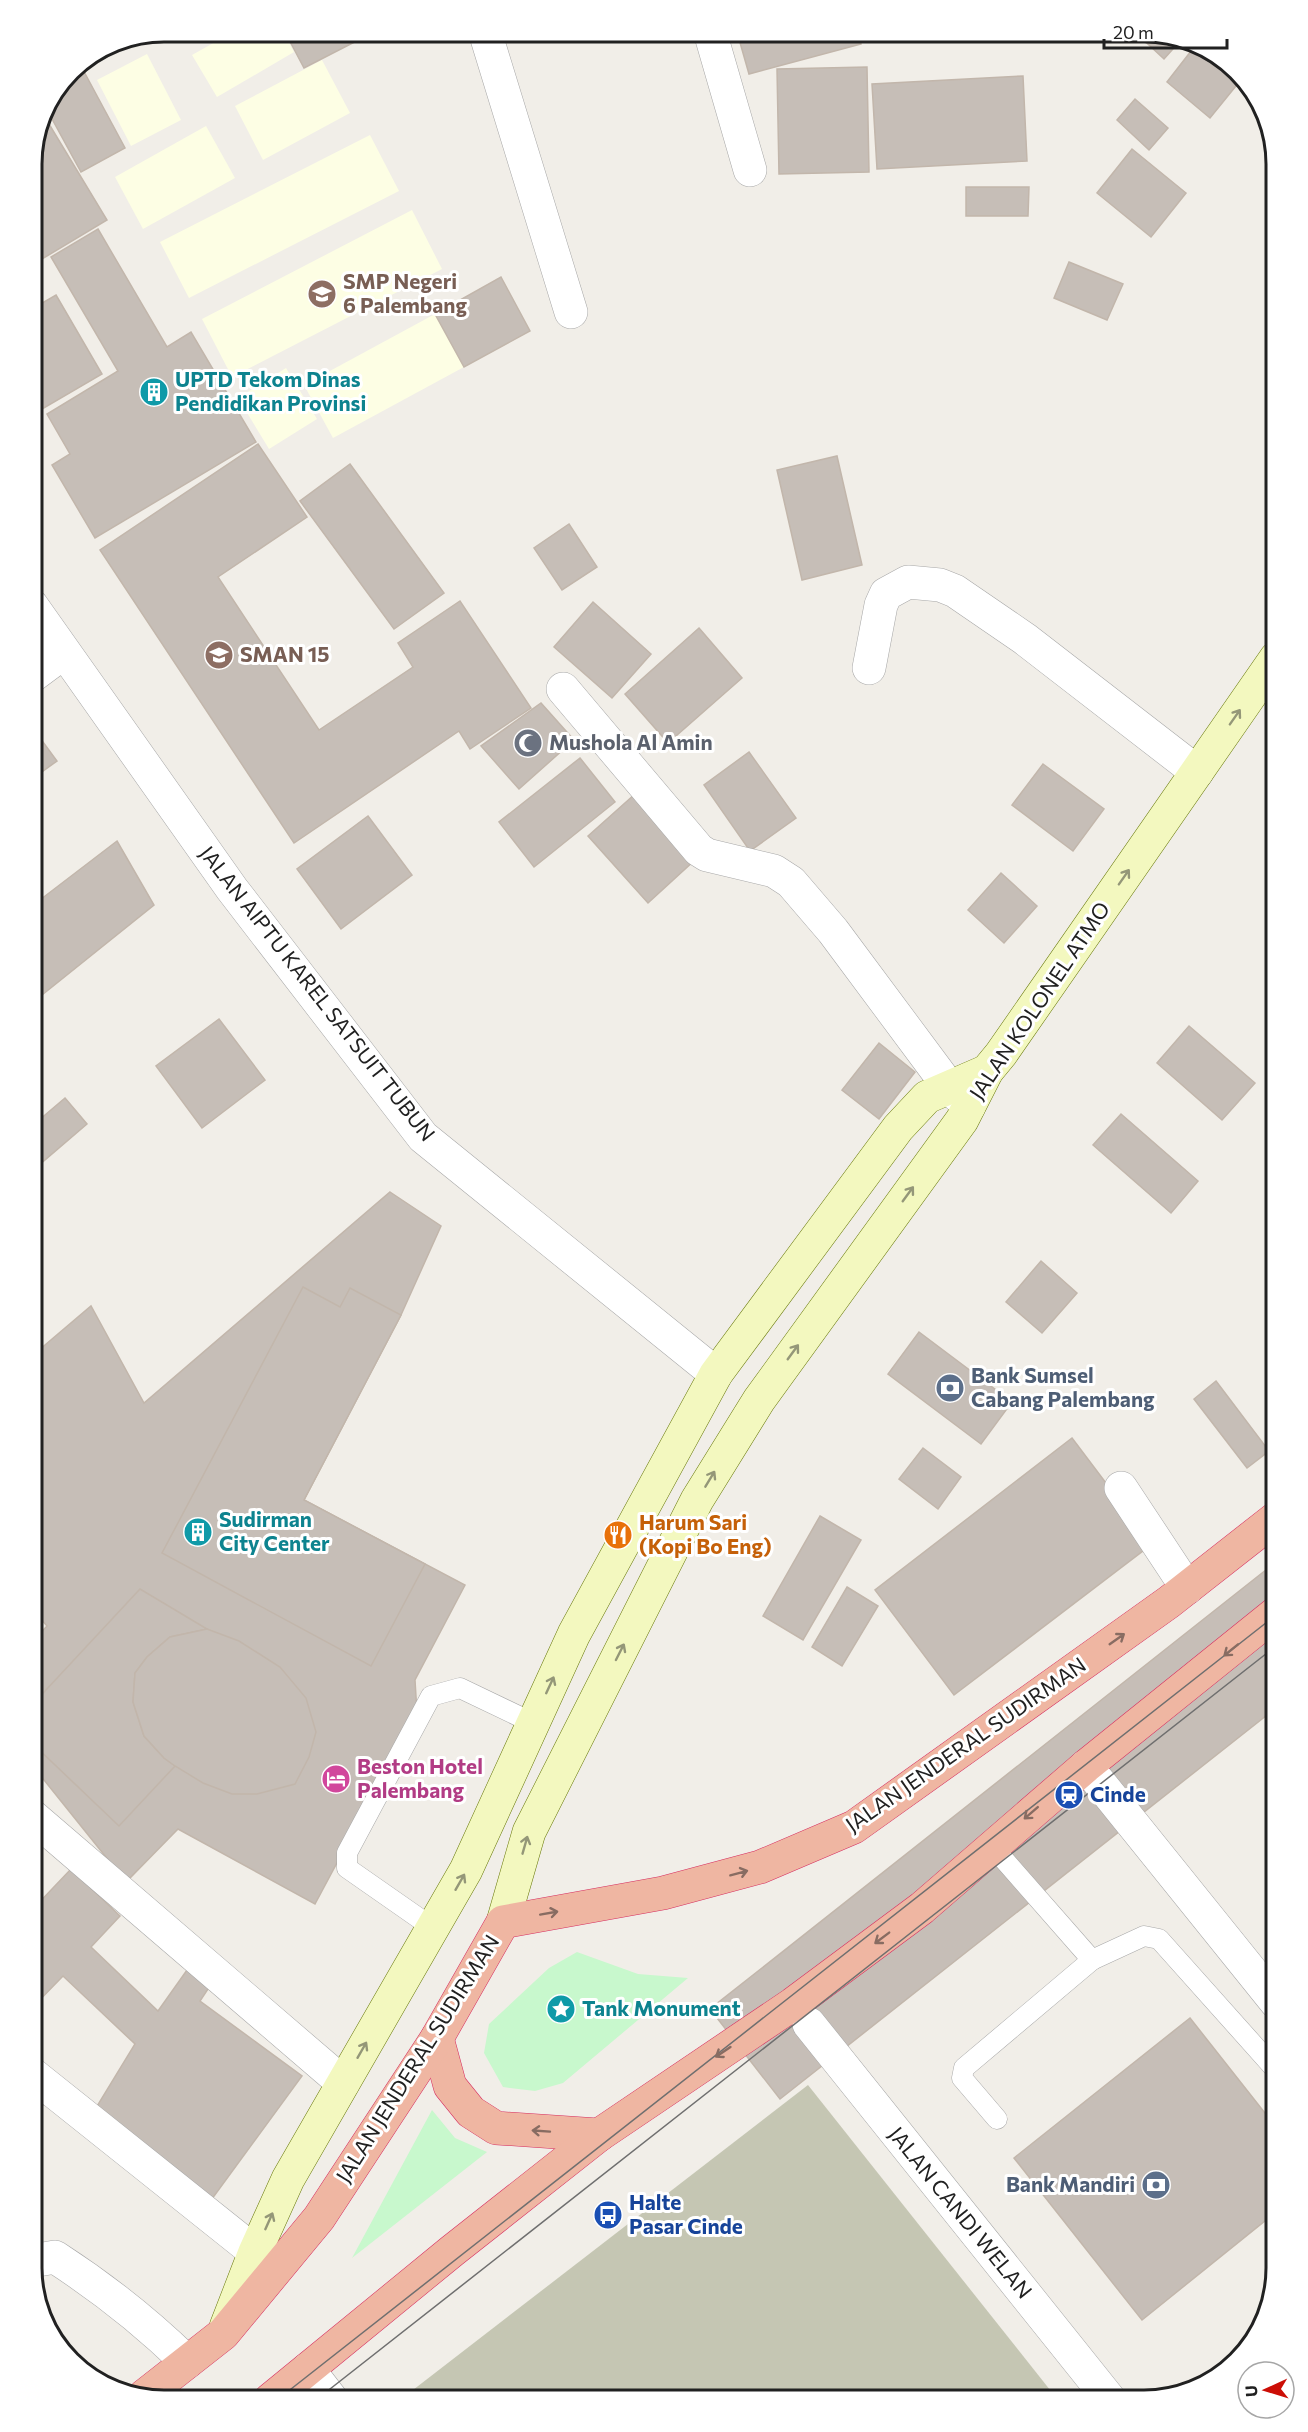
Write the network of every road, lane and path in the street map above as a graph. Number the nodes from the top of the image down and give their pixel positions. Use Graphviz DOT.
graph roads {
  1 [pos="488,42"];
  2 [pos="713,42"];
  3 [pos="750,170"];
  4 [pos="571,312"];
  5 [pos="42,621"];
  6 [pos="63,653"];
  7 [pos="870,668"];
  8 [pos="42,669"];
  9 [pos="1266,672"];
  10 [pos="562,689"];
  11 [pos="1197,772"];
  12 [pos="959,1097"];
  13 [pos="716,1374"];
  14 [pos="1121,1488"];
  15 [pos="1266,1526"];
  16 [pos="1187,1588"];
  17 [pos="1266,1621"];
  18 [pos="533,1723"];
  19 [pos="1086,1766"];
  20 [pos="42,1825"];
  21 [pos="992,1846"];
  22 [pos="503,1922"];
  23 [pos="433,1928"];
  24 [pos="1092,1960"];
  25 [pos="1266,1990"];
  26 [pos="809,2025"];
  27 [pos="437,2038"];
  28 [pos="1266,2059"];
  29 [pos="42,2082"];
  30 [pos="343,2083"];
  31 [pos="997,2119"];
  32 [pos="599,2135"];
  33 [pos="255,2252"];
  34 [pos="42,2259"];
  35 [pos="223,2334"];
  36 [pos="187,2362"];
  37 [pos="308,2369"];
  38 [pos="152,2389"];
  39 [pos="282,2390"];
  40 [pos="324,2390"];
  41 [pos="1102,2390"];
  1 -- 4 [label="street"];
  2 -- 3 [label="street"];
  5 -- 6 [label="street, JALAN AIPTU KAREL SATSUIT TUBUN"];
  6 -- 8 [label="street"];
  6 -- 13 [label="street, JALAN AIPTU KAREL SATSUIT TUBUN"];
  7 -- 11 [label="street"];
  11 -- 9 [label="main road, JALAN KOLONEL ATMO, one-way"];
  10 -- 12 [label="street"];
  12 -- 11 [label="main road, JALAN KOLONEL ATMO, one-way"];
  12 -- 13 [label="main road"];
  22 -- 12 [label="main road, JALAN KOLONEL ATMO, one-way"];
  18 -- 13 [label="main road, one-way"];
  14 -- 16 [label="street"];
  15 -- 16 [label="highway, JALAN JENDERAL SUDIRMAN"];
  22 -- 16 [label="highway, JALAN JENDERAL SUDIRMAN, one-way"];
  17 -- 19 [label="highway, one-way"];
  23 -- 18 [label="main road, one-way"];
  18 -- 23 [label="lane"];
  19 -- 21 [label="highway, one-way"];
  19 -- 25 [label="street"];
  20 -- 30 [label="street"];
  21 -- 24 [label="lane"];
  21 -- 32 [label="highway, one-way"];
  22 -- 27 [label="highway, JALAN JENDERAL SUDIRMAN"];
  30 -- 23 [label="main road, one-way"];
  24 -- 28 [label="lane"];
  24 -- 31 [label="lane"];
  26 -- 41 [label="street, JALAN CANDI WELAN"];
  32 -- 27 [label="highway, one-way"];
  27 -- 35 [label="highway, JALAN JENDERAL SUDIRMAN"];
  29 -- 33 [label="street"];
  33 -- 30 [label="main road, one-way"];
  32 -- 37 [label="highway"];
  33 -- 35 [label="main road"];
  34 -- 36 [label="street"];
  35 -- 36 [label="highway, JALAN JENDERAL SUDIRMAN"];
  36 -- 38 [label="highway, JALAN JENDERAL SUDIRMAN"];
  37 -- 39 [label="highway"];
  37 -- 40 [label="street"];
}
